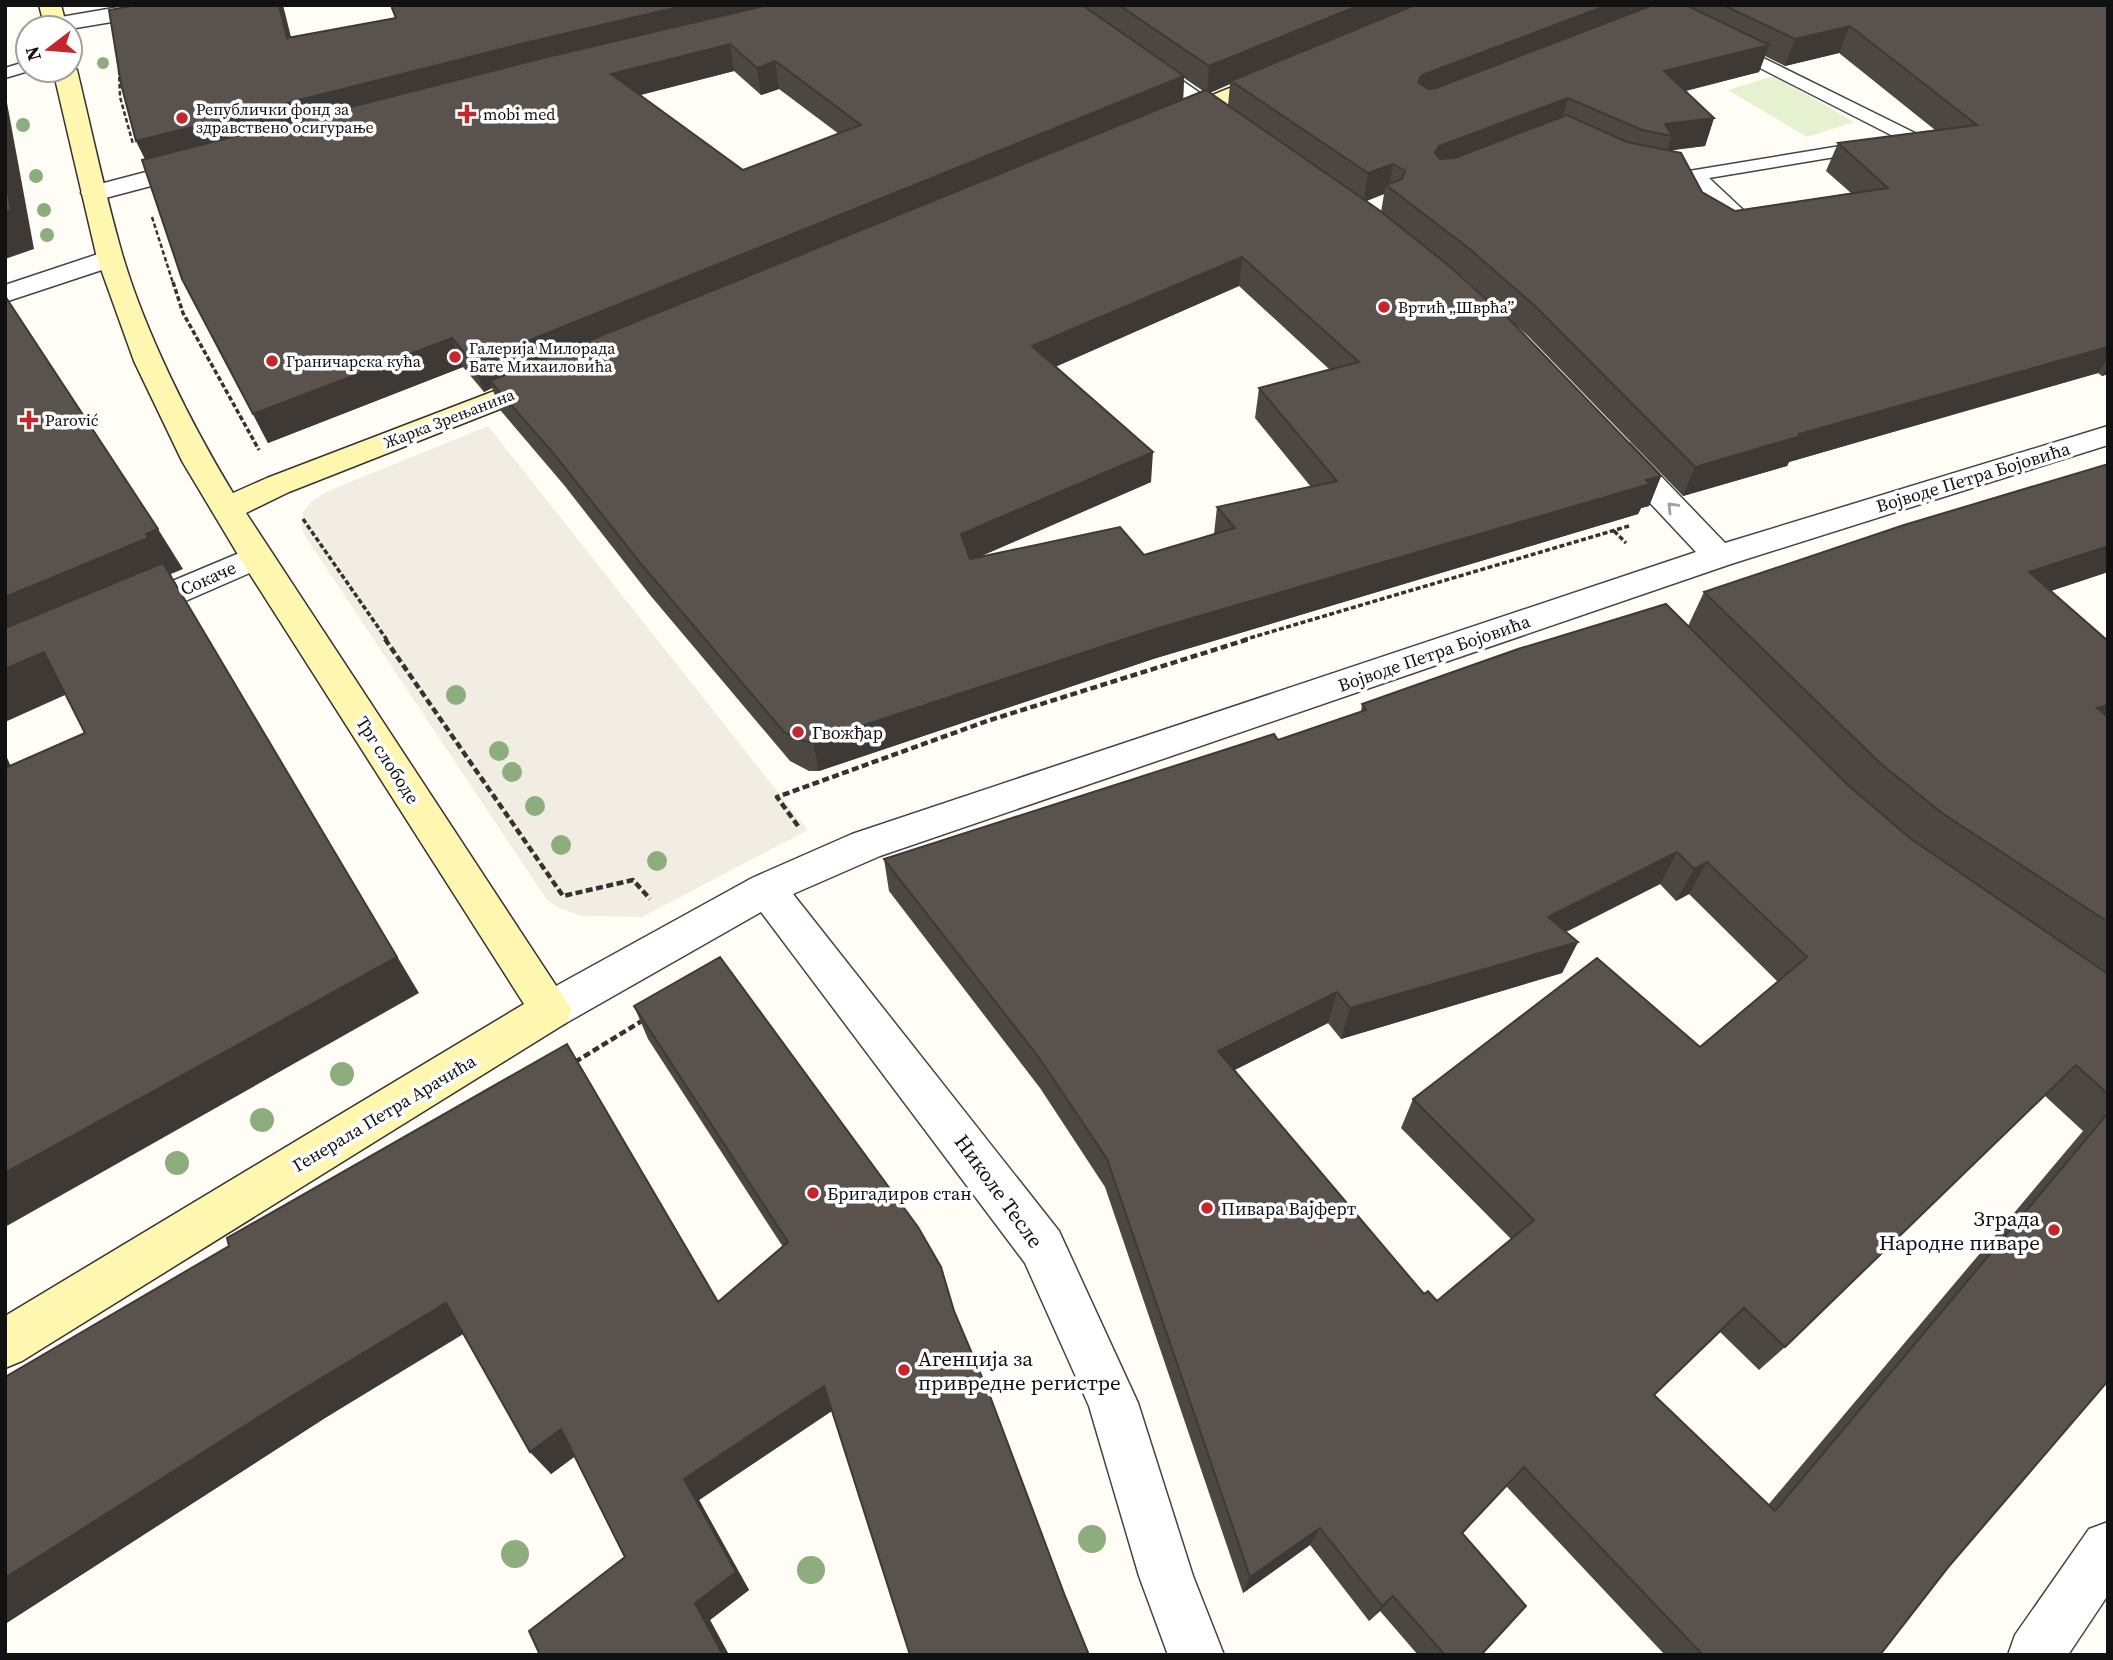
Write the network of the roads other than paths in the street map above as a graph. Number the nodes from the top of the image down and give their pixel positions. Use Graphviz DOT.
graph roads {
  1 [pos="78,5"];
  2 [pos="108,5"];
  3 [pos="171,5"];
  4 [pos="1059,5"];
  5 [pos="84,15"];
  6 [pos="1713,39"];
  7 [pos="1298,67"];
  8 [pos="68,84"];
  9 [pos="1202,107"];
  10 [pos="1142,132"];
  11 [pos="1249,139"];
  12 [pos="221,160"];
  13 [pos="1675,175"];
  14 [pos="1695,175"];
  15 [pos="94,193"];
  16 [pos="1745,221"];
  17 [pos="110,258"];
  18 [pos="5,294"];
  19 [pos="575,369"];
  20 [pos="1602,433"];
  21 [pos="2108,435"];
  22 [pos="227,509"];
  23 [pos="1719,556"];
  24 [pos="256,557"];
  25 [pos="1626,589"];
  26 [pos="1655,618"];
  27 [pos="106,623"];
  28 [pos="766,889"];
  29 [pos="551,1010"];
  30 [pos="5,1344"];
  31 [pos="2108,1548"];
  32 [pos="1196,1655"];
  33 [pos="2035,1655"];
  1 -- 2 [label="street"];
  3 -- 5 [label="street"];
  4 -- 9 [label="street"];
  6 -- 14 [label="lane"];
  7 -- 9 [label="street"];
  8 -- 15 [label="street, Трг слободе"];
  9 -- 10 [label="street"];
  9 -- 11 [label="street"];
  12 -- 15 [label="street"];
  13 -- 14 [label="lane"];
  14 -- 16 [label="lane"];
  15 -- 17 [label="street, Трг слободе"];
  17 -- 18 [label="street"];
  17 -- 22 [label="street, Трг слободе"];
  19 -- 22 [label="street, Жарка Зрењанина"];
  23 -- 20 [label="street, one-way"];
  21 -- 23 [label="street, Војводе Петра Бојовића"];
  22 -- 24 [label="street, Трг слободе"];
  23 -- 25 [label="street, Војводе Петра Бојовића"];
  24 -- 27 [label="street, Сокаче"];
  24 -- 29 [label="street, Трг слободе"];
  25 -- 26 [label="street"];
  25 -- 28 [label="street, Војводе Петра Бојовића"];
  28 -- 29 [label="street, Генерала Петра Арачића"];
  28 -- 32 [label="street, Николе Тесле"];
  29 -- 30 [label="street, Генерала Петра Арачића"];
  31 -- 33 [label="street"];
}
